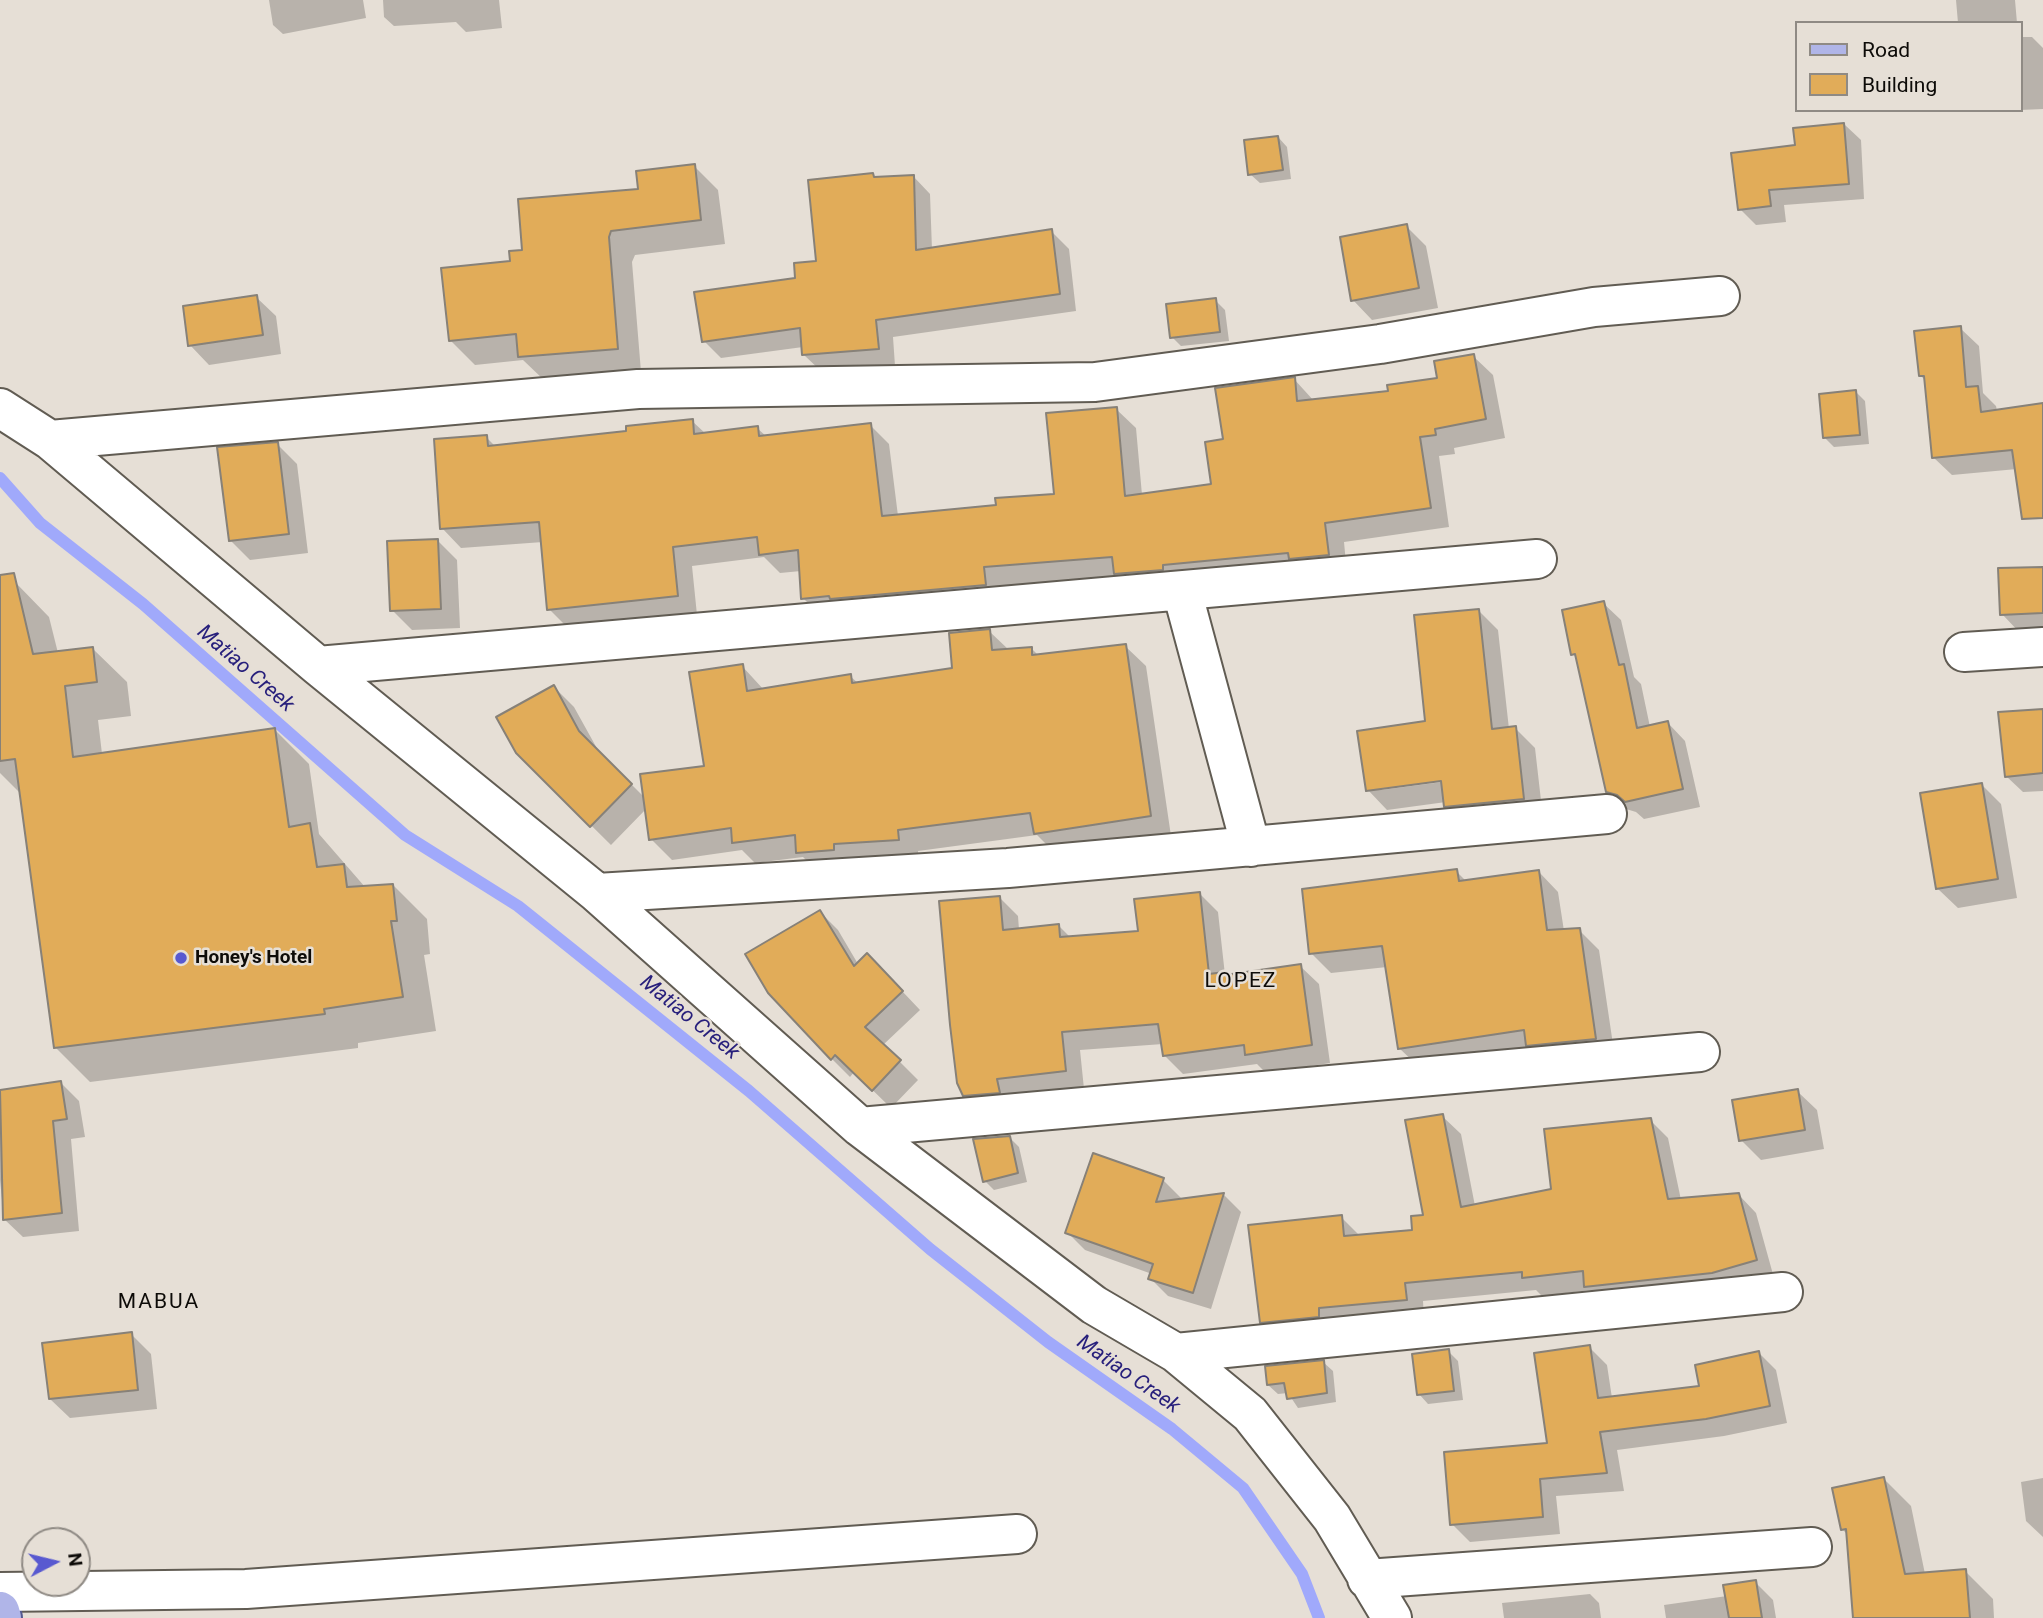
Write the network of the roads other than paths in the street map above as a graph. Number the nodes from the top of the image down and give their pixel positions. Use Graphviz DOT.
graph roads {
  1 [pos="1720,296"];
  2 [pos="0,408"];
  3 [pos="50,440"];
  4 [pos="1536,559"];
  5 [pos="1182,592"];
  6 [pos="2043,646"];
  7 [pos="1964,652"];
  8 [pos="318,666"];
  9 [pos="1607,814"];
  10 [pos="1251,847"];
  11 [pos="597,893"];
  12 [pos="1700,1052"];
  13 [pos="860,1127"];
  14 [pos="1783,1292"];
  15 [pos="1176,1353"];
  16 [pos="1017,1534"];
  17 [pos="1812,1547"];
  18 [pos="1367,1579"];
  19 [pos="0,1592"];
  20 [pos="0,1611"];
  21 [pos="2,1618"];
  22 [pos="1392,1618"];
  1 -- 3 [label="street"];
  2 -- 3 [label="street"];
  3 -- 8 [label="street"];
  4 -- 5 [label="street"];
  5 -- 8 [label="street"];
  5 -- 10 [label="street"];
  6 -- 7 [label="street"];
  8 -- 11 [label="street"];
  9 -- 10 [label="street"];
  10 -- 11 [label="street"];
  11 -- 13 [label="street"];
  12 -- 13 [label="street"];
  13 -- 15 [label="street"];
  14 -- 15 [label="street"];
  15 -- 18 [label="street"];
  16 -- 19 [label="street"];
  17 -- 18 [label="street"];
  18 -- 22 [label="street"];
  20 -- 21 [label="main road"];
}
